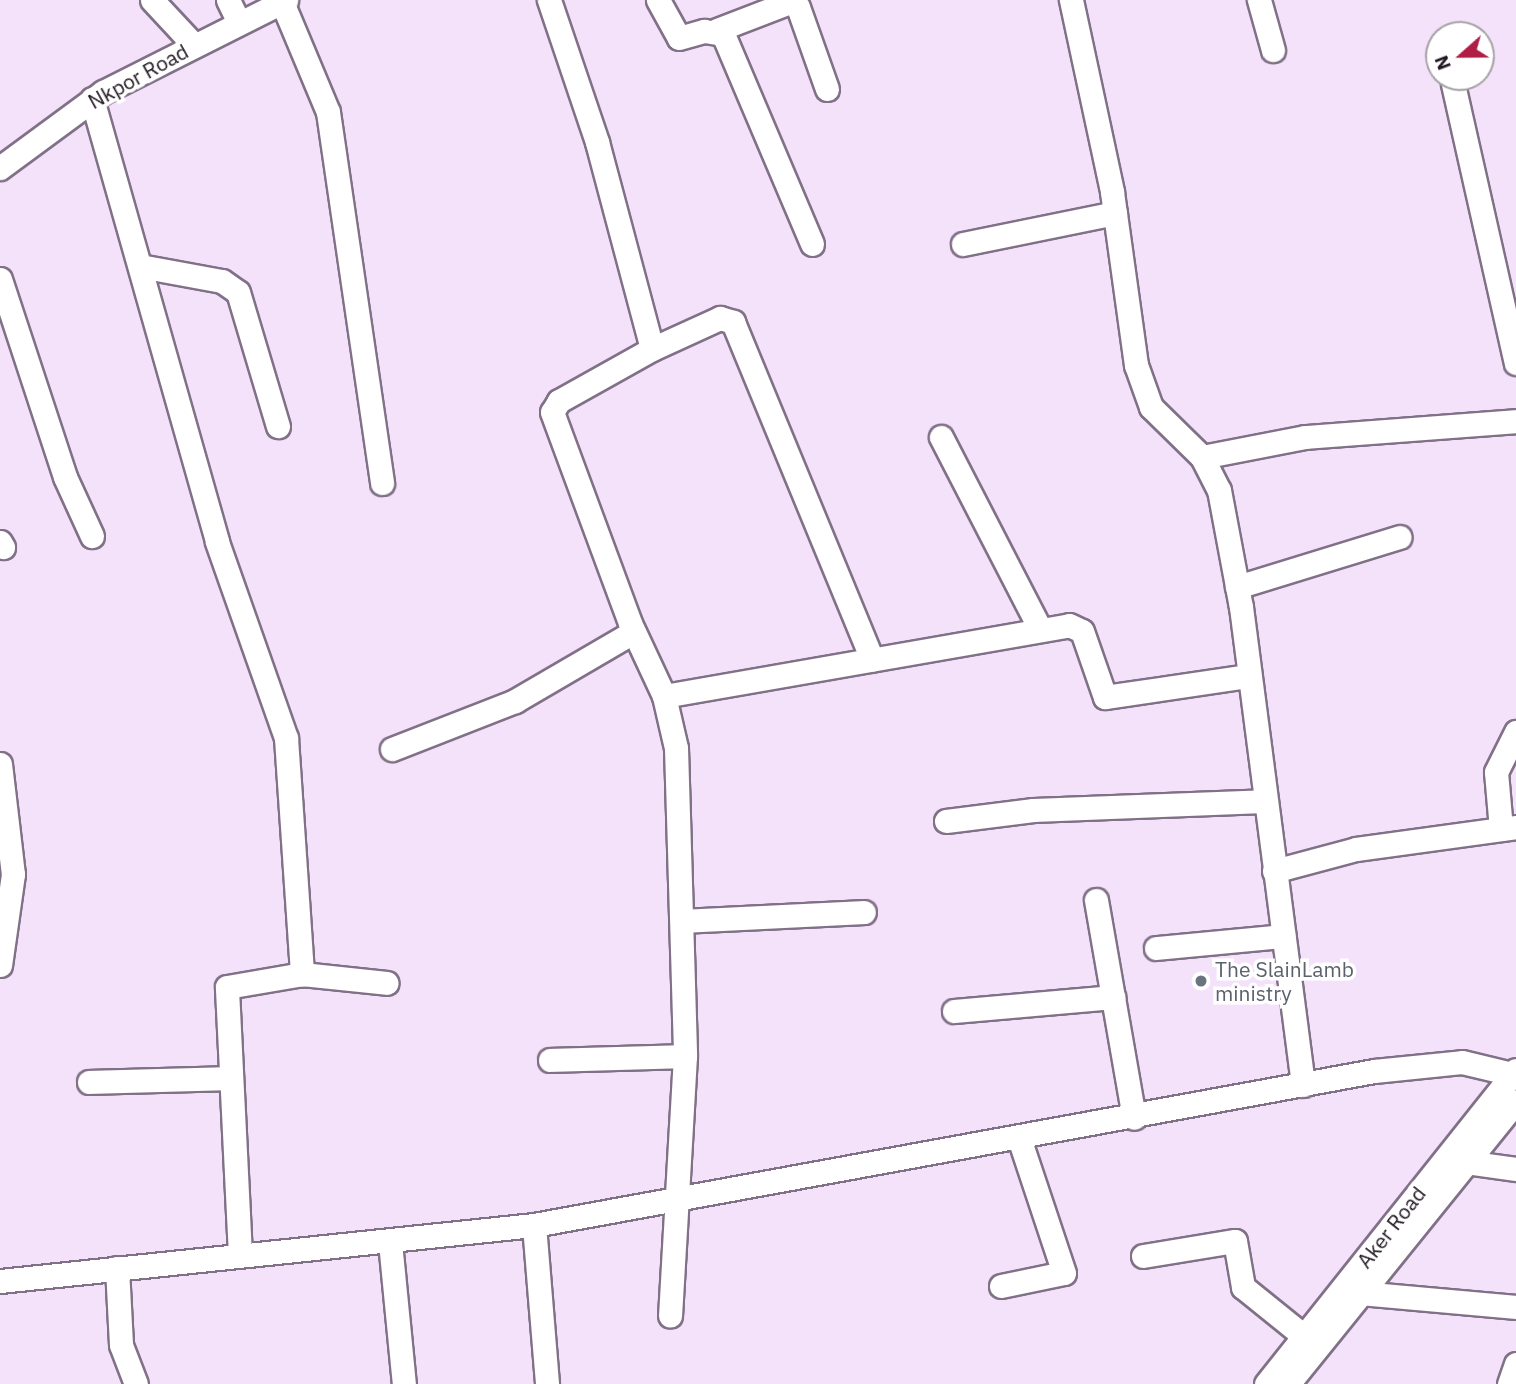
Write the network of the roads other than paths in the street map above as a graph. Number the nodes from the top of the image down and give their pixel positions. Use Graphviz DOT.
graph roads {
  1 [pos="152,0"];
  2 [pos="228,0"];
  3 [pos="549,0"];
  4 [pos="658,0"];
  5 [pos="1071,0"];
  6 [pos="1259,0"];
  7 [pos="284,1"];
  8 [pos="239,23"];
  9 [pos="717,30"];
  10 [pos="194,45"];
  11 [pos="1273,50"];
  12 [pos="827,89"];
  13 [pos="1455,91"];
  14 [pos="92,100"];
  15 [pos="0,168"];
  16 [pos="1115,213"];
  17 [pos="812,244"];
  18 [pos="963,244"];
  19 [pos="140,266"];
  20 [pos="0,279"];
  21 [pos="653,349"];
  22 [pos="1516,363"];
  23 [pos="1516,421"];
  24 [pos="278,426"];
  25 [pos="941,437"];
  26 [pos="1202,457"];
  27 [pos="382,483"];
  28 [pos="92,536"];
  29 [pos="1400,537"];
  30 [pos="1237,586"];
  31 [pos="1040,629"];
  32 [pos="634,632"];
  33 [pos="872,660"];
  34 [pos="1248,676"];
  35 [pos="664,696"];
  36 [pos="1516,732"];
  37 [pos="392,749"];
  38 [pos="0,764"];
  39 [pos="1264,800"];
  40 [pos="946,821"];
  41 [pos="1509,828"];
  42 [pos="1273,871"];
  43 [pos="1096,900"];
  44 [pos="864,912"];
  45 [pos="682,921"];
  46 [pos="1283,936"];
  47 [pos="1156,948"];
  48 [pos="0,965"];
  49 [pos="302,974"];
  50 [pos="387,983"];
  51 [pos="1113,997"];
  52 [pos="954,1012"];
  53 [pos="685,1056"];
  54 [pos="550,1060"];
  55 [pos="1514,1072"];
  56 [pos="230,1078"];
  57 [pos="89,1082"];
  58 [pos="1303,1085"];
  59 [pos="1516,1101"];
  60 [pos="1134,1118"];
  61 [pos="1019,1138"];
  62 [pos="1465,1162"];
  63 [pos="1516,1169"];
  64 [pos="675,1203"];
  65 [pos="534,1225"];
  66 [pos="390,1242"];
  67 [pos="240,1255"];
  68 [pos="1143,1256"];
  69 [pos="117,1268"];
  70 [pos="0,1281"];
  71 [pos="1001,1286"];
  72 [pos="1360,1293"];
  73 [pos="1516,1307"];
  74 [pos="670,1317"];
  75 [pos="1304,1337"];
  76 [pos="1516,1364"];
  77 [pos="1292,1370"];
  78 [pos="136,1384"];
  79 [pos="404,1384"];
  80 [pos="547,1384"];
  81 [pos="1266,1384"];
  82 [pos="1509,1384"];
  1 -- 10 [label="street"];
  2 -- 8 [label="street"];
  3 -- 21 [label="street"];
  4 -- 9 [label="street"];
  5 -- 16 [label="street"];
  6 -- 11 [label="street"];
  7 -- 8 [label="street, Nkpor Road"];
  7 -- 27 [label="street"];
  8 -- 10 [label="street, Nkpor Road"];
  9 -- 12 [label="street"];
  9 -- 17 [label="street"];
  10 -- 14 [label="street, Nkpor Road"];
  13 -- 22 [label="street"];
  14 -- 15 [label="street, Nkpor Road"];
  14 -- 19 [label="street"];
  16 -- 18 [label="street"];
  16 -- 26 [label="street"];
  19 -- 24 [label="street"];
  19 -- 49 [label="street"];
  20 -- 28 [label="street"];
  21 -- 32 [label="street"];
  21 -- 33 [label="street"];
  23 -- 26 [label="street"];
  25 -- 31 [label="street"];
  26 -- 30 [label="street"];
  29 -- 30 [label="street"];
  30 -- 34 [label="street"];
  31 -- 33 [label="street"];
  31 -- 34 [label="street"];
  32 -- 35 [label="street"];
  32 -- 37 [label="street"];
  33 -- 35 [label="street"];
  34 -- 39 [label="street"];
  35 -- 45 [label="street"];
  36 -- 41 [label="street"];
  38 -- 48 [label="street"];
  39 -- 40 [label="street"];
  39 -- 42 [label="street"];
  41 -- 42 [label="street"];
  42 -- 46 [label="street"];
  43 -- 51 [label="street"];
  44 -- 45 [label="street"];
  45 -- 53 [label="street"];
  46 -- 47 [label="street"];
  46 -- 58 [label="street"];
  49 -- 50 [label="street"];
  49 -- 56 [label="street"];
  51 -- 52 [label="street"];
  51 -- 60 [label="street"];
  53 -- 54 [label="street"];
  53 -- 64 [label="street"];
  55 -- 58 [label="street"];
  55 -- 75 [label="street, Aker Road"];
  56 -- 57 [label="street"];
  56 -- 67 [label="street"];
  58 -- 60 [label="street"];
  59 -- 62 [label="street, Aker Road"];
  60 -- 61 [label="street"];
  61 -- 64 [label="street"];
  61 -- 71 [label="street"];
  62 -- 63 [label="street"];
  62 -- 72 [label="street, Aker Road"];
  64 -- 65 [label="street"];
  64 -- 74 [label="street"];
  65 -- 66 [label="street"];
  65 -- 80 [label="street"];
  66 -- 67 [label="street"];
  66 -- 79 [label="street"];
  67 -- 69 [label="street"];
  68 -- 75 [label="street"];
  69 -- 70 [label="street"];
  69 -- 78 [label="street"];
  72 -- 73 [label="street"];
  72 -- 77 [label="street, Aker Road"];
  75 -- 77 [label="street, Aker Road"];
  76 -- 82 [label="street"];
  77 -- 81 [label="street, Aker Road"];
}
